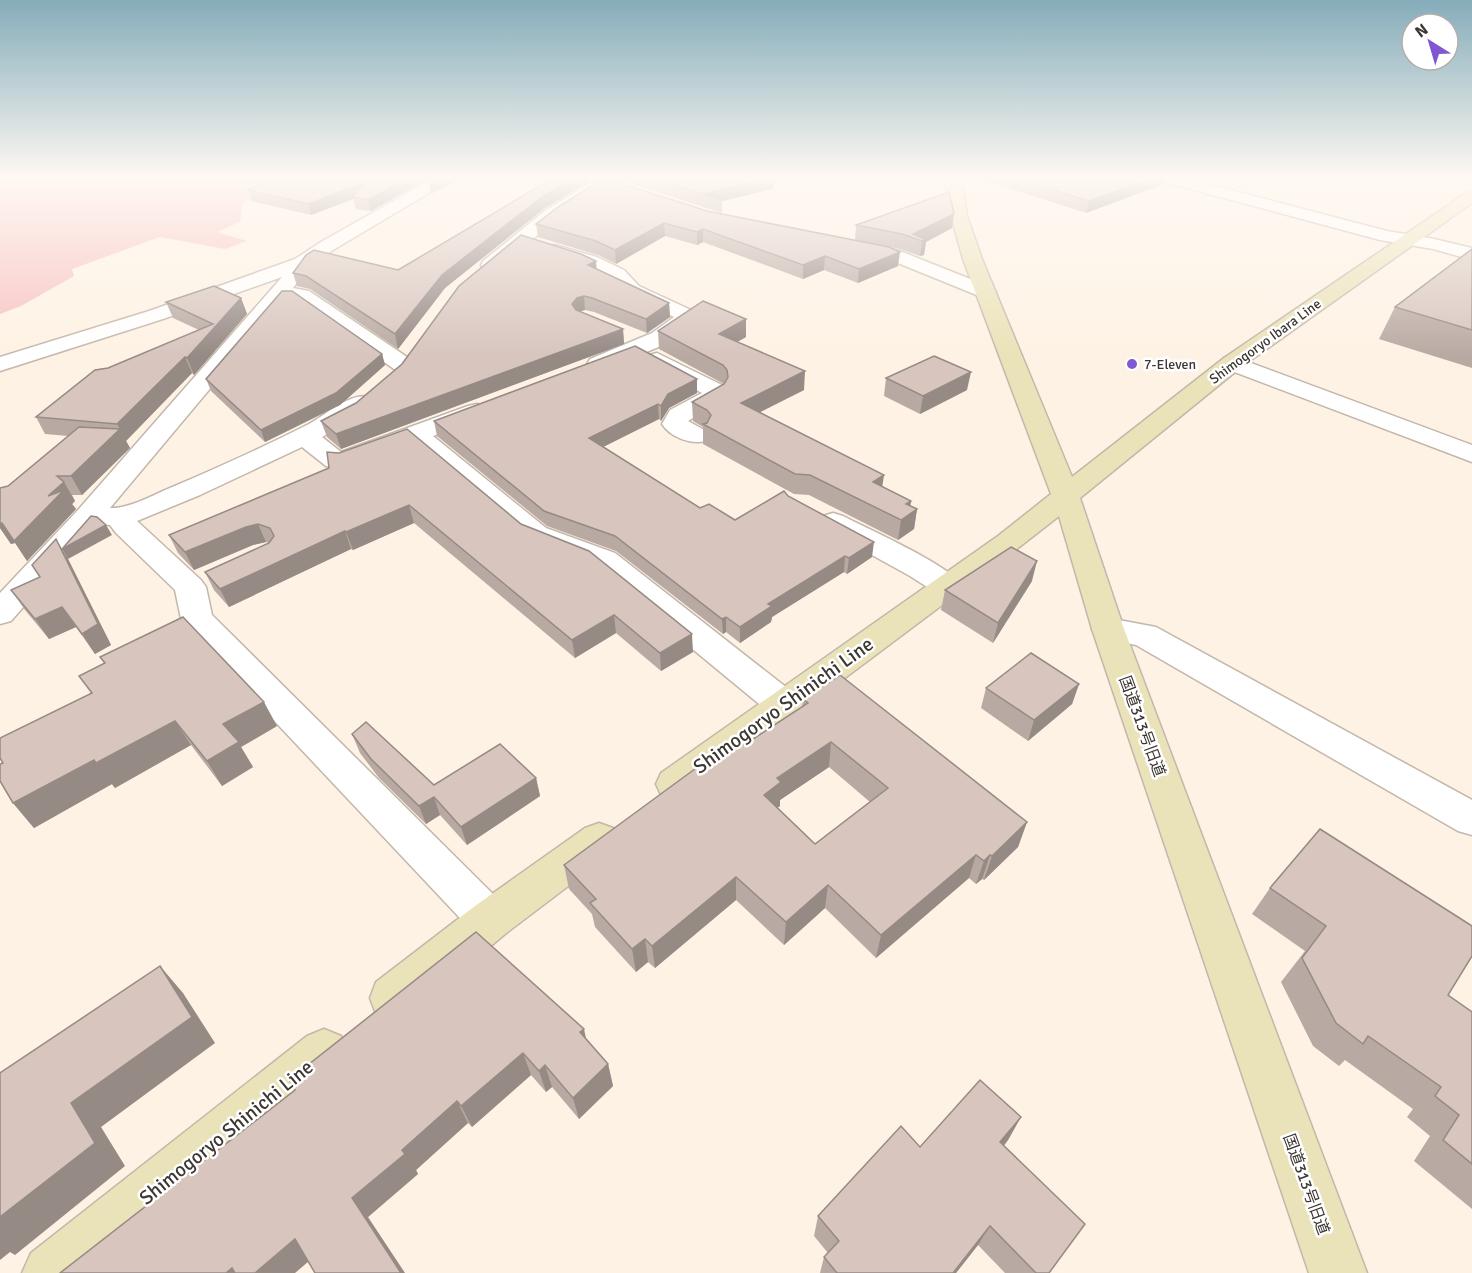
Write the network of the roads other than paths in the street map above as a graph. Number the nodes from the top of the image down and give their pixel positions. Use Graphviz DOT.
graph roads {
  1 [pos="342,237"];
  2 [pos="525,237"];
  3 [pos="967,237"];
  4 [pos="1402,237"];
  5 [pos="1408,239"];
  6 [pos="522,240"];
  7 [pos="837,243"];
  8 [pos="1472,254"];
  9 [pos="302,263"];
  10 [pos="470,280"];
  11 [pos="280,292"];
  12 [pos="986,292"];
  13 [pos="635,342"];
  14 [pos="1232,363"];
  15 [pos="0,364"];
  16 [pos="582,370"];
  17 [pos="494,405"];
  18 [pos="416,434"];
  19 [pos="304,436"];
  20 [pos="697,436"];
  21 [pos="1472,454"];
  22 [pos="1066,498"];
  23 [pos="808,509"];
  24 [pos="104,516"];
  25 [pos="946,585"];
  26 [pos="0,613"];
  27 [pos="1108,628"];
  28 [pos="783,704"];
  29 [pos="1472,819"];
  30 [pos="489,920"];
  31 [pos="51,1273"];
  32 [pos="1338,1273"];
  1 -- 9 [label="street"];
  2 -- 6 [label="street"];
  3 -- 12 [label="main road, 国道313号旧道"];
  4 -- 5 [label="street"];
  5 -- 8 [label="street"];
  5 -- 14 [label="main road, Shimogoryo Ibara Line"];
  6 -- 10 [label="street"];
  6 -- 13 [label="street"];
  7 -- 12 [label="street"];
  9 -- 11 [label="street"];
  9 -- 15 [label="street"];
  11 -- 19 [label="street"];
  11 -- 24 [label="street"];
  12 -- 22 [label="main road, 国道313号旧道"];
  13 -- 16 [label="street"];
  13 -- 20 [label="street"];
  14 -- 21 [label="street"];
  14 -- 22 [label="main road, Shimogoryo Ibara Line"];
  17 -- 18 [label="street"];
  18 -- 19 [label="street"];
  18 -- 28 [label="street"];
  19 -- 24 [label="street"];
  22 -- 25 [label="main road, Shimogoryo Shinichi Line"];
  22 -- 27 [label="main road, 国道313号旧道"];
  23 -- 25 [label="street"];
  24 -- 26 [label="street"];
  24 -- 30 [label="street"];
  25 -- 28 [label="main road, Shimogoryo Shinichi Line"];
  27 -- 29 [label="street"];
  27 -- 32 [label="main road, 国道313号旧道"];
  28 -- 30 [label="main road, Shimogoryo Shinichi Line"];
  30 -- 31 [label="main road, Shimogoryo Shinichi Line"];
}
